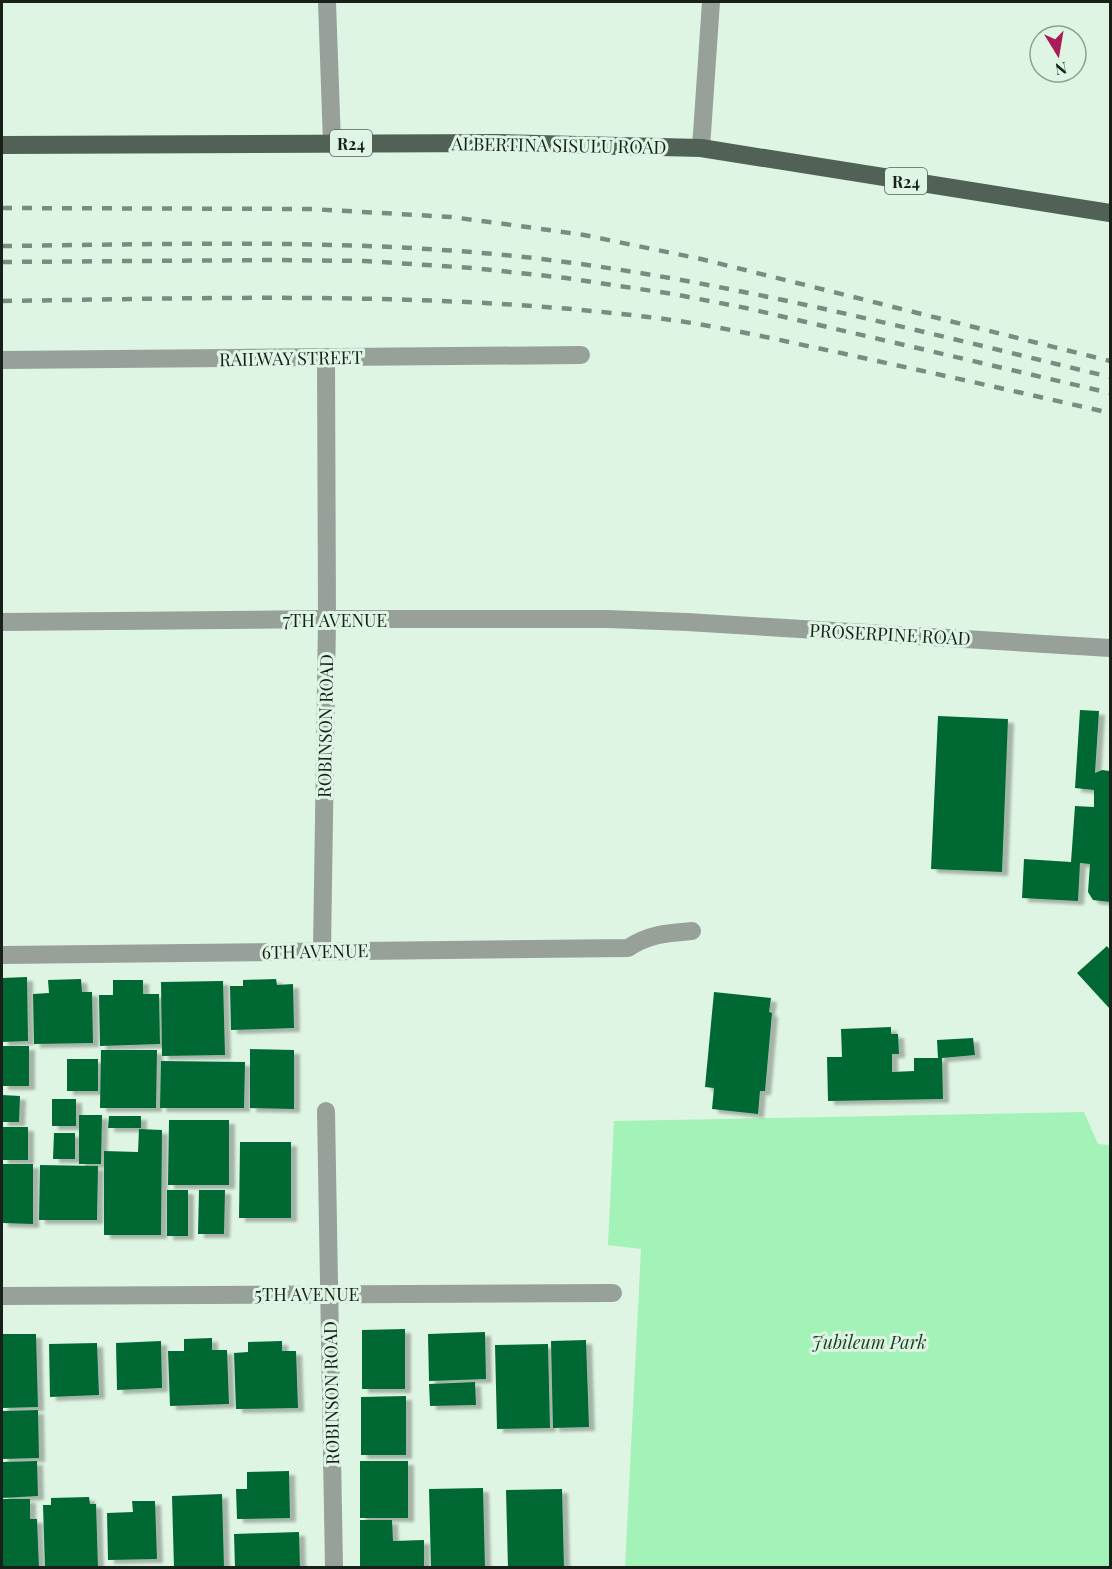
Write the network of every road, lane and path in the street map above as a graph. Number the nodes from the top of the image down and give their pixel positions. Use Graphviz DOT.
graph roads {
  1 [pos="327,2"];
  2 [pos="711,2"];
  3 [pos="332,143"];
  4 [pos="2,145"];
  5 [pos="701,148"];
  6 [pos="1110,213"];
  7 [pos="581,355"];
  8 [pos="326,357"];
  9 [pos="2,360"];
  10 [pos="327,619"];
  11 [pos="669,621"];
  12 [pos="2,622"];
  13 [pos="1110,648"];
  14 [pos="692,931"];
  15 [pos="322,951"];
  16 [pos="2,955"];
  17 [pos="326,1111"];
  18 [pos="613,1293"];
  19 [pos="329,1294"];
  20 [pos="2,1296"];
  21 [pos="334,1568"];
  1 -- 3 [label="street"];
  2 -- 5 [label="street"];
  3 -- 4 [label="main road, ALBERTINA SISULU ROAD / R24"];
  3 -- 5 [label="main road, ALBERTINA SISULU ROAD / R24"];
  5 -- 6 [label="main road, ALBERTINA SISULU ROAD / R24"];
  7 -- 8 [label="street, RAILWAY STREET"];
  8 -- 9 [label="street, RAILWAY STREET"];
  8 -- 10 [label="street, ROBINSON ROAD"];
  10 -- 11 [label="street, 7TH AVENUE"];
  10 -- 12 [label="street, 7TH AVENUE"];
  10 -- 15 [label="street, ROBINSON ROAD"];
  11 -- 13 [label="street, PROSERPINE ROAD"];
  14 -- 15 [label="street, 6TH AVENUE"];
  15 -- 16 [label="street, 6TH AVENUE"];
  17 -- 19 [label="street, ROBINSON ROAD"];
  18 -- 19 [label="street, 5TH AVENUE"];
  19 -- 20 [label="street, 5TH AVENUE"];
  19 -- 21 [label="street, ROBINSON ROAD"];
}
